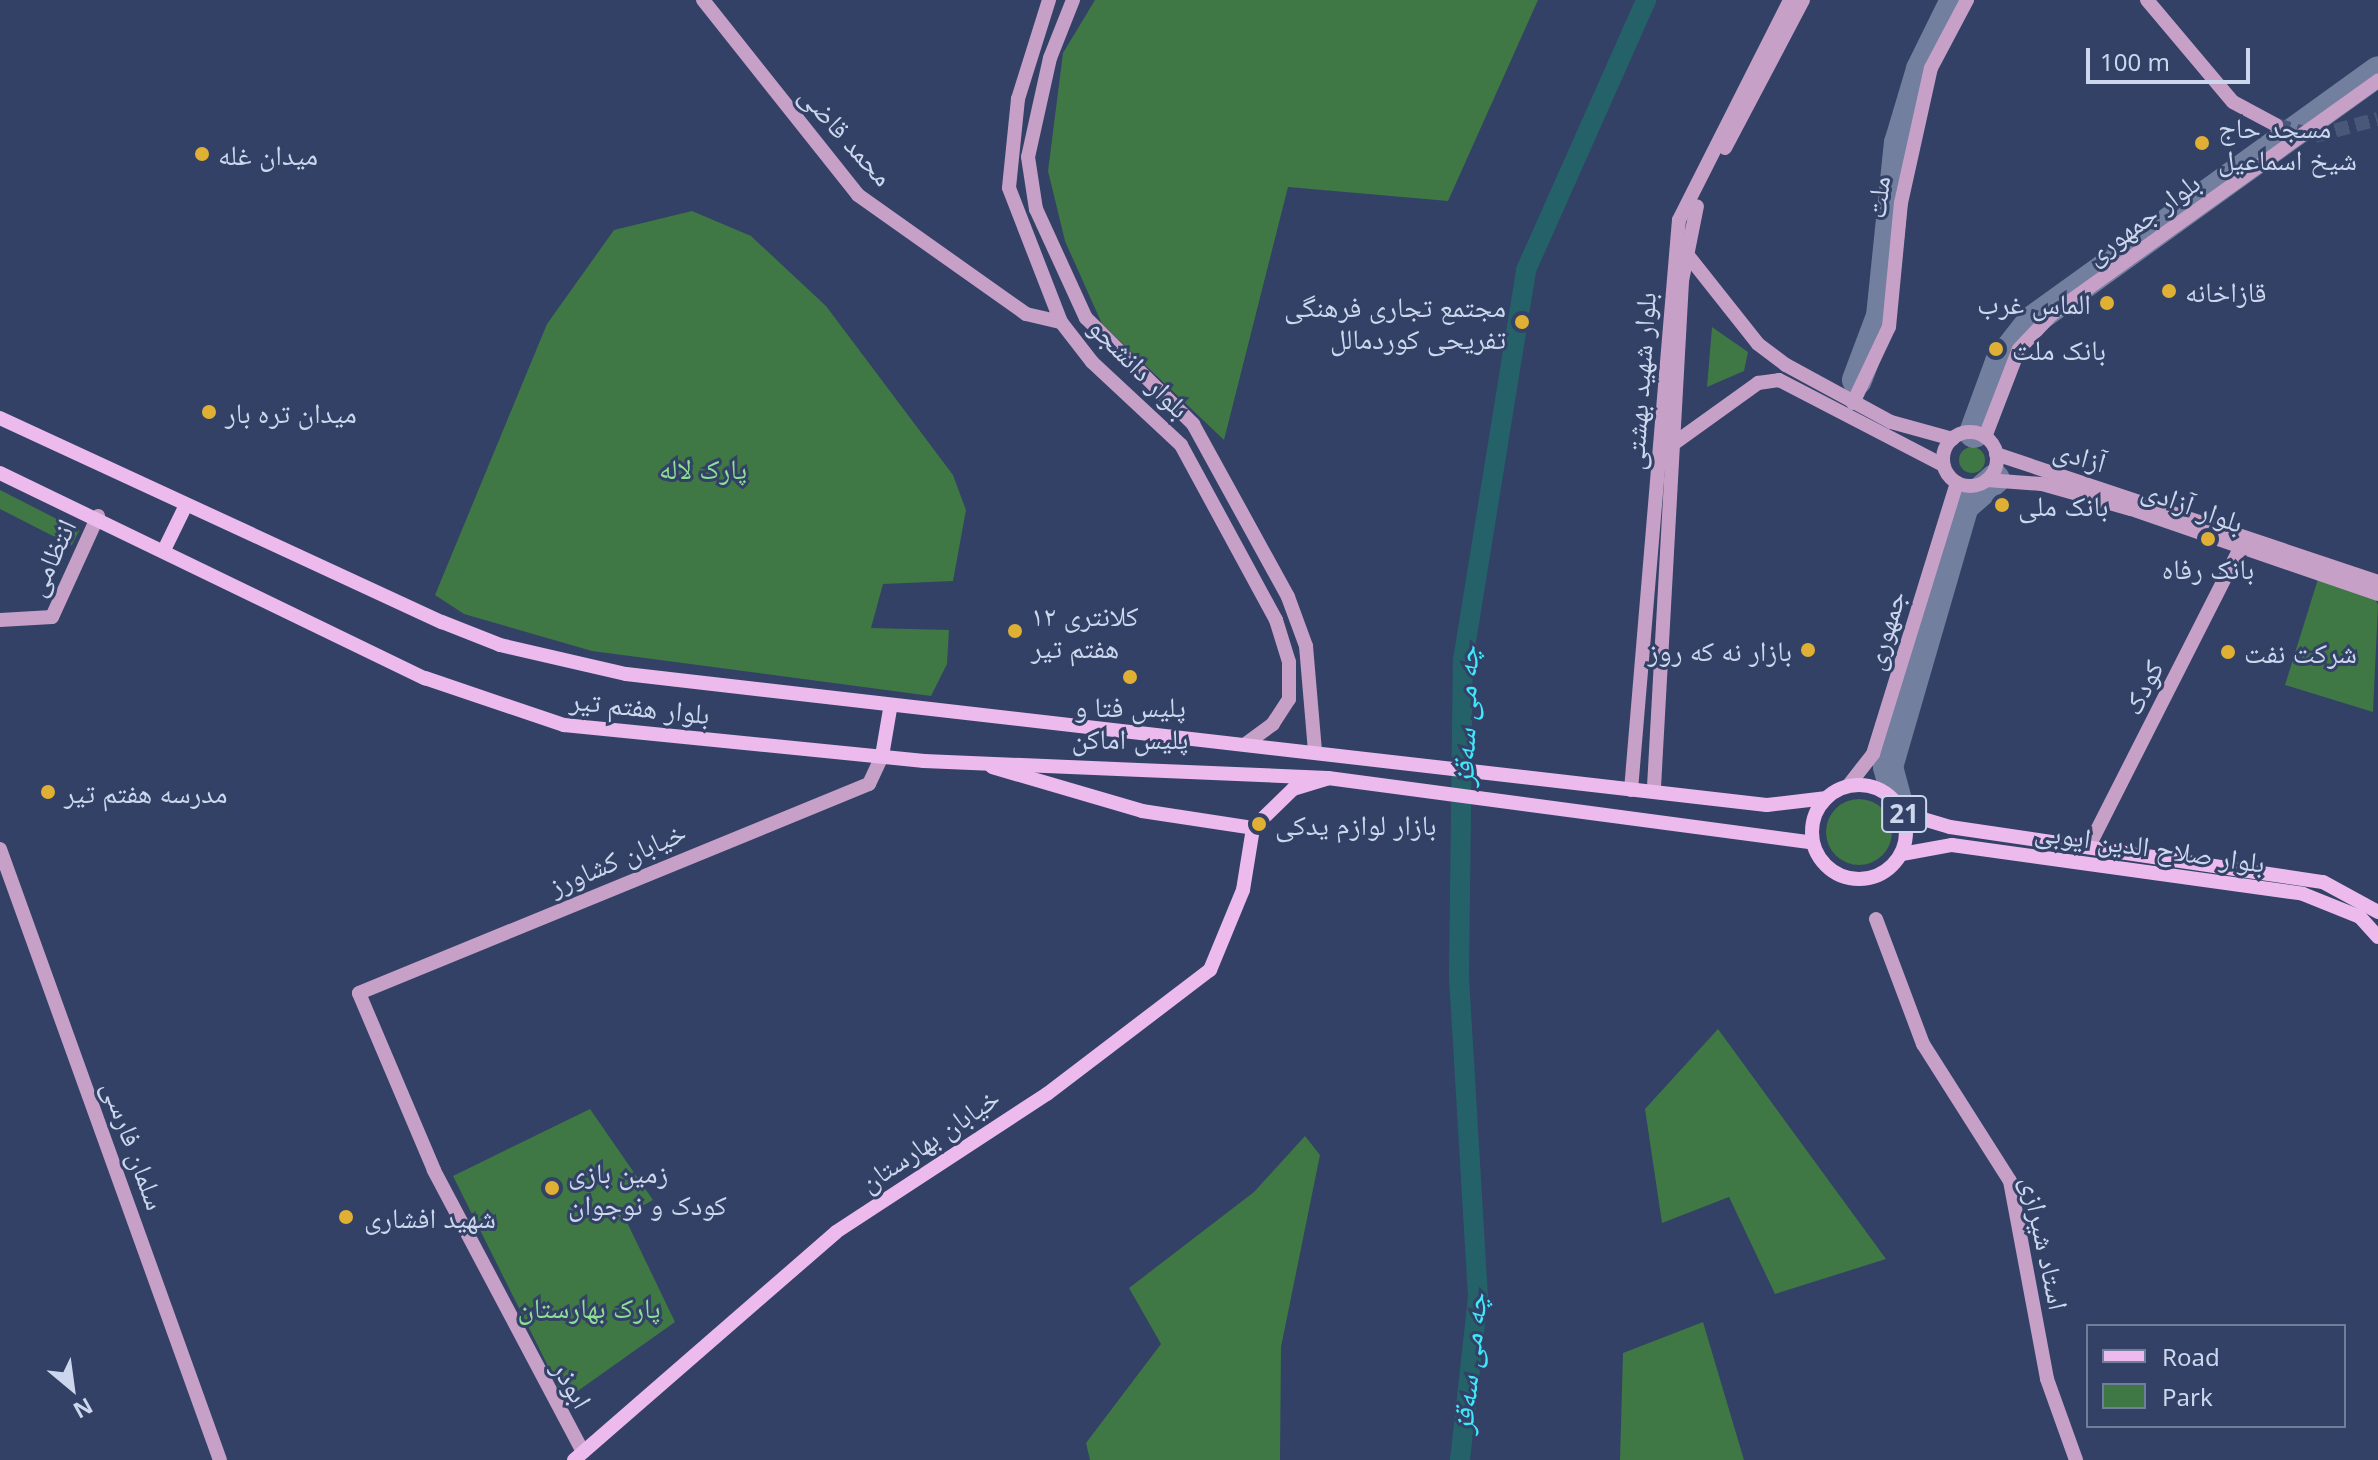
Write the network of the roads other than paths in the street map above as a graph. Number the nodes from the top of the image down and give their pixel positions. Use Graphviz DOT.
graph roads {
  1 [pos="703,0"];
  2 [pos="1049,0"];
  3 [pos="1073,0"];
  4 [pos="1790,0"];
  5 [pos="1803,0"];
  6 [pos="1967,0"];
  7 [pos="2147,0"];
  8 [pos="2378,81"];
  9 [pos="2276,125"];
  10 [pos="1681,248"];
  11 [pos="1061,322"];
  12 [pos="1853,403"];
  13 [pos="0,418"];
  14 [pos="1985,437"];
  15 [pos="1953,439"];
  16 [pos="1667,447"];
  17 [pos="1996,454"];
  18 [pos="1943,465"];
  19 [pos="0,473"];
  20 [pos="1225,478"];
  21 [pos="1987,480"];
  22 [pos="1957,483"];
  23 [pos="1206,487"];
  24 [pos="186,505"];
  25 [pos="98,516"];
  26 [pos="165,548"];
  27 [pos="2239,550"];
  28 [pos="2378,582"];
  29 [pos="2378,594"];
  30 [pos="0,620"];
  31 [pos="890,709"];
  32 [pos="1247,743"];
  33 [pos="1315,752"];
  34 [pos="882,756"];
  35 [pos="976,762"];
  36 [pos="1328,778"];
  37 [pos="1848,786"];
  38 [pos="1654,787"];
  39 [pos="1631,790"];
  40 [pos="1827,798"];
  41 [pos="1903,813"];
  42 [pos="1253,828"];
  43 [pos="1813,843"];
  44 [pos="2089,846"];
  45 [pos="0,849"];
  46 [pos="1902,854"];
  47 [pos="2378,912"];
  48 [pos="1876,919"];
  49 [pos="2378,937"];
  50 [pos="359,993"];
  51 [pos="578,1456"];
  52 [pos="220,1460"];
  53 [pos="2076,1460"];
  1 -- 11 [label="main road, محمد قاضی"];
  2 -- 11 [label="main road, بلوار دانشجو"];
  3 -- 20 [label="main road, بلوار دانشجو"];
  4 -- 10 [label="main road, بلوار شهید بهشتی"];
  5 -- 10 [label="main road, بلوار شهید بهشتی"];
  6 -- 12 [label="main road, ملت"];
  7 -- 9 [label="main road"];
  8 -- 14 [label="main road, بلوار جمهوری"];
  10 -- 12 [label="main road"];
  10 -- 16 [label="main road, بلوار شهید بهشتی"];
  11 -- 23 [label="main road, بلوار دانشجو"];
  12 -- 15 [label="main road"];
  13 -- 24 [label="main road, بلوار هفتم تیر"];
  14 -- 15 [label="main road"];
  14 -- 17 [label="main road"];
  15 -- 18 [label="main road"];
  16 -- 18 [label="main road"];
  16 -- 38 [label="main road, بلوار شهید بهشتی"];
  16 -- 39 [label="main road, بلوار شهید بهشتی"];
  17 -- 21 [label="main road"];
  17 -- 28 [label="main road, آزادی"];
  18 -- 22 [label="main road"];
  19 -- 25 [label="main road, بلوار هفتم تیر"];
  20 -- 23 [label="main road"];
  20 -- 33 [label="main road, بلوار دانشجو"];
  21 -- 22 [label="main road"];
  21 -- 27 [label="main road, بلوار آزادی"];
  22 -- 37 [label="main road, جمهوری"];
  23 -- 32 [label="main road, بلوار دانشجو"];
  24 -- 26 [label="main road"];
  24 -- 31 [label="main road, بلوار هفتم تیر"];
  25 -- 26 [label="main road, بلوار هفتم تیر"];
  25 -- 30 [label="main road, انتظامی"];
  26 -- 34 [label="main road, بلوار هفتم تیر"];
  27 -- 29 [label="main road, بلوار آزادی"];
  27 -- 44 [label="main road, کودک"];
  31 -- 32 [label="main road, بلوار هفتم تیر"];
  31 -- 34 [label="main road"];
  32 -- 33 [label="main road, بلوار هفتم تیر"];
  33 -- 39 [label="main road, بلوار هفتم تیر"];
  34 -- 35 [label="main road, بلوار هفتم تیر"];
  34 -- 50 [label="main road, خیابان کشاورز"];
  35 -- 36 [label="main road, بلوار هفتم تیر"];
  35 -- 42 [label="main road"];
  36 -- 42 [label="main road"];
  36 -- 43 [label="main road, بلوار هفتم تیر"];
  37 -- 40 [label="main road, 21"];
  37 -- 41 [label="main road, 21"];
  38 -- 39 [label="main road, بلوار هفتم تیر"];
  38 -- 40 [label="main road, بلوار هفتم تیر"];
  40 -- 43 [label="main road"];
  41 -- 44 [label="main road, بلوار صلاح الدین ایوبی"];
  41 -- 46 [label="main road, 21"];
  42 -- 51 [label="main road, خیابان بهارستان"];
  43 -- 46 [label="main road, 21"];
  44 -- 47 [label="main road, بلوار صلاح الدین ایوبی"];
  45 -- 52 [label="main road, سلمان فارسی"];
  46 -- 49 [label="main road, بلوار صلاح الدین ایوبی"];
  48 -- 53 [label="main road, استاد شیرازی"];
  50 -- 51 [label="main road, ابوذر"];
}
